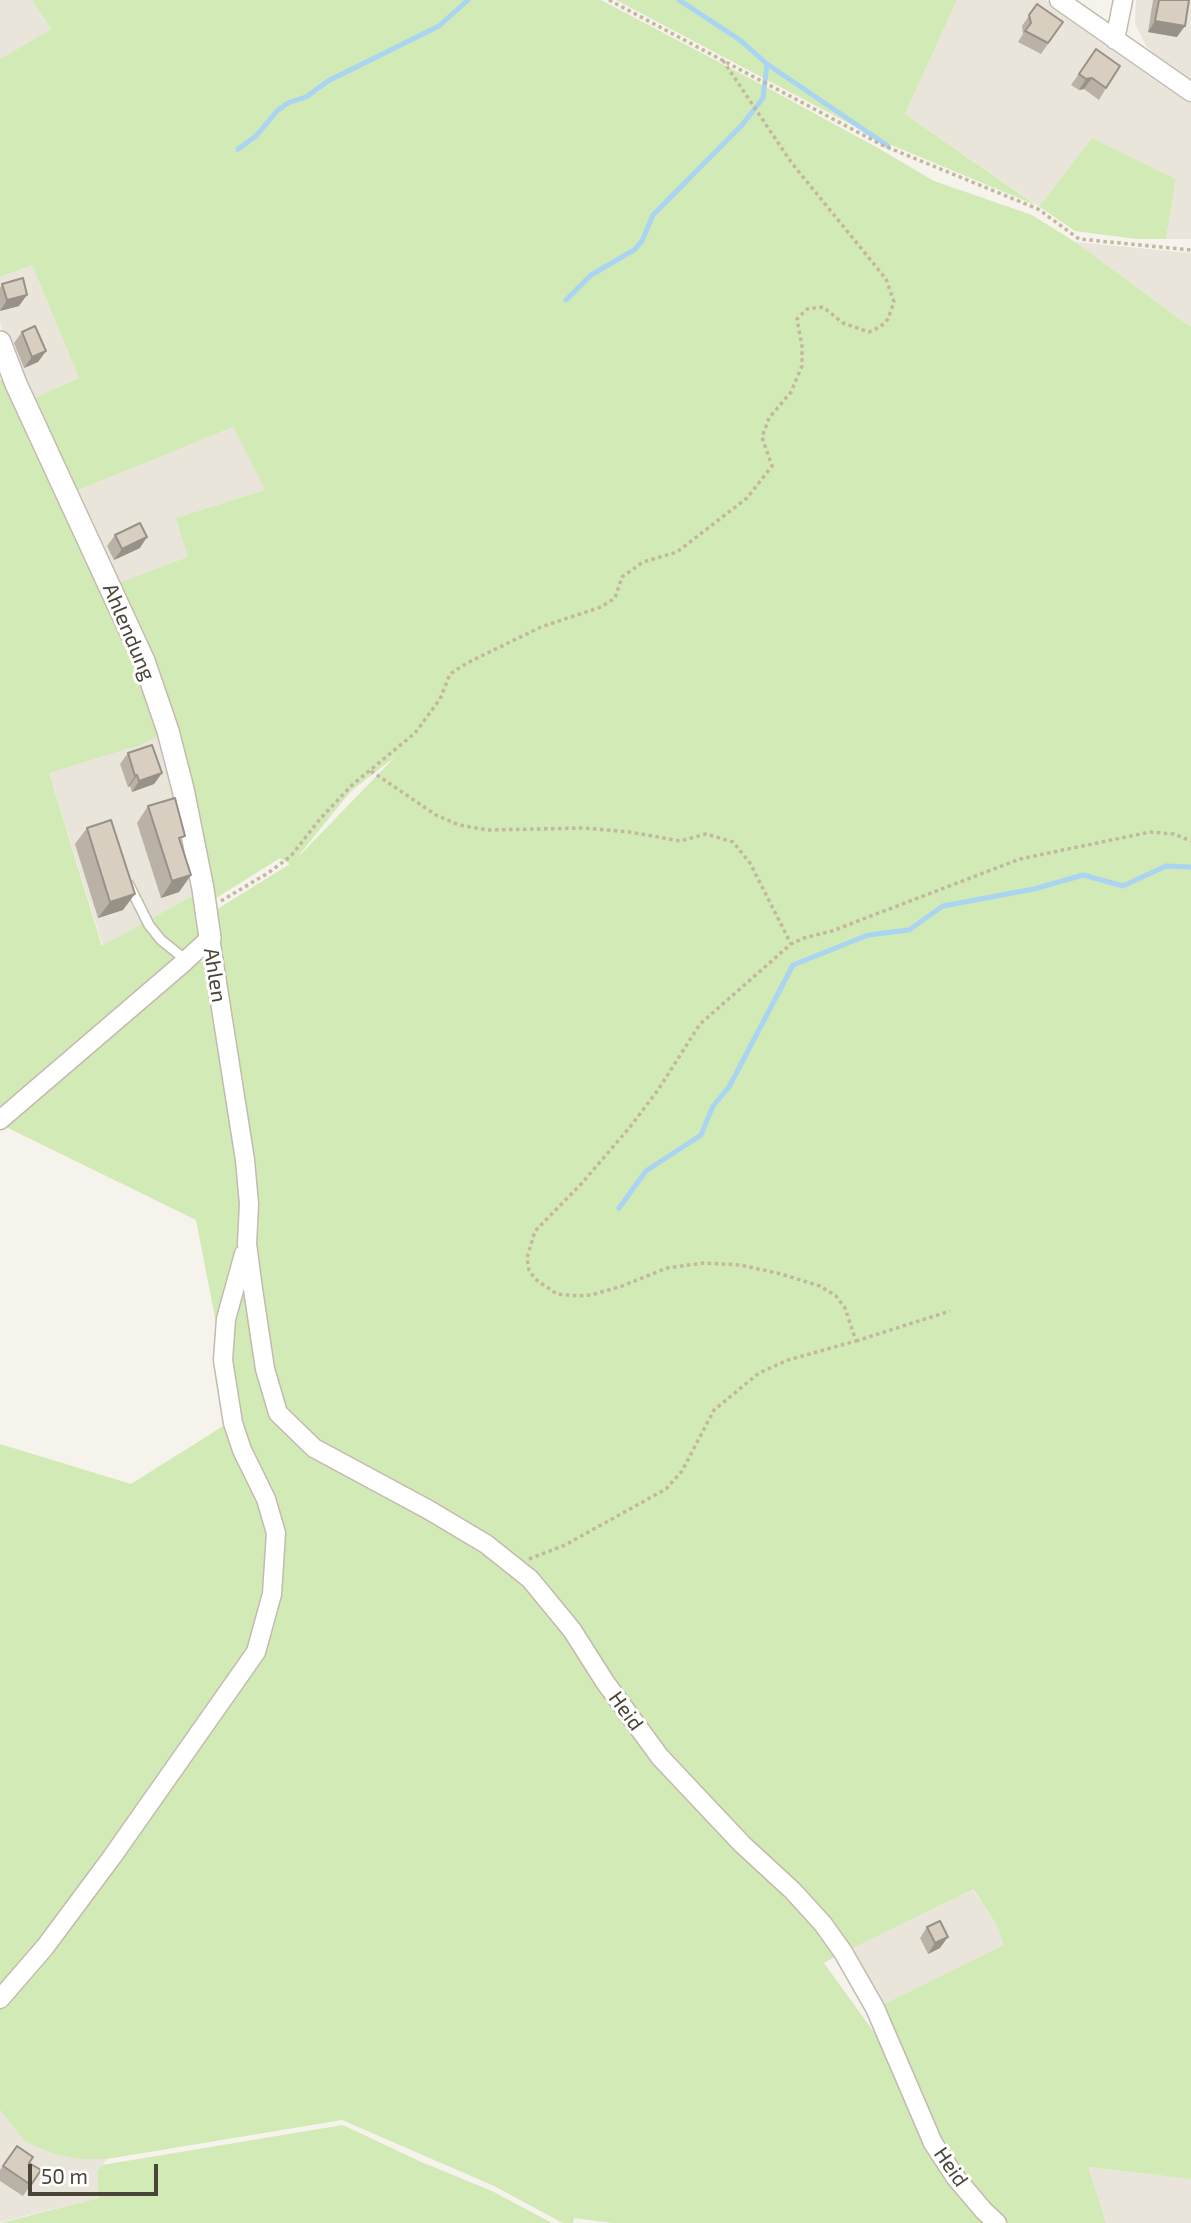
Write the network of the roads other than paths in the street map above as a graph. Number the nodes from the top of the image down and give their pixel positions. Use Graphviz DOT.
graph roads {
  1 [pos="1059,0"];
  2 [pos="1123,0"];
  3 [pos="1115,40"];
  4 [pos="1191,92"];
  5 [pos="0,342"];
  6 [pos="125,873"];
  7 [pos="210,938"];
  8 [pos="186,960"];
  9 [pos="0,1120"];
  10 [pos="247,1244"];
  11 [pos="0,1999"];
  12 [pos="997,2223"];
  1 -- 3 [label="street"];
  2 -- 3 [label="street"];
  3 -- 4 [label="street"];
  5 -- 7 [label="street, Ahlendung"];
  6 -- 8 [label="lane"];
  7 -- 8 [label="street, Ahlen"];
  7 -- 10 [label="street, Ahlen"];
  8 -- 9 [label="street, Ahlen"];
  10 -- 11 [label="street"];
  10 -- 12 [label="street, Heid"];
}
